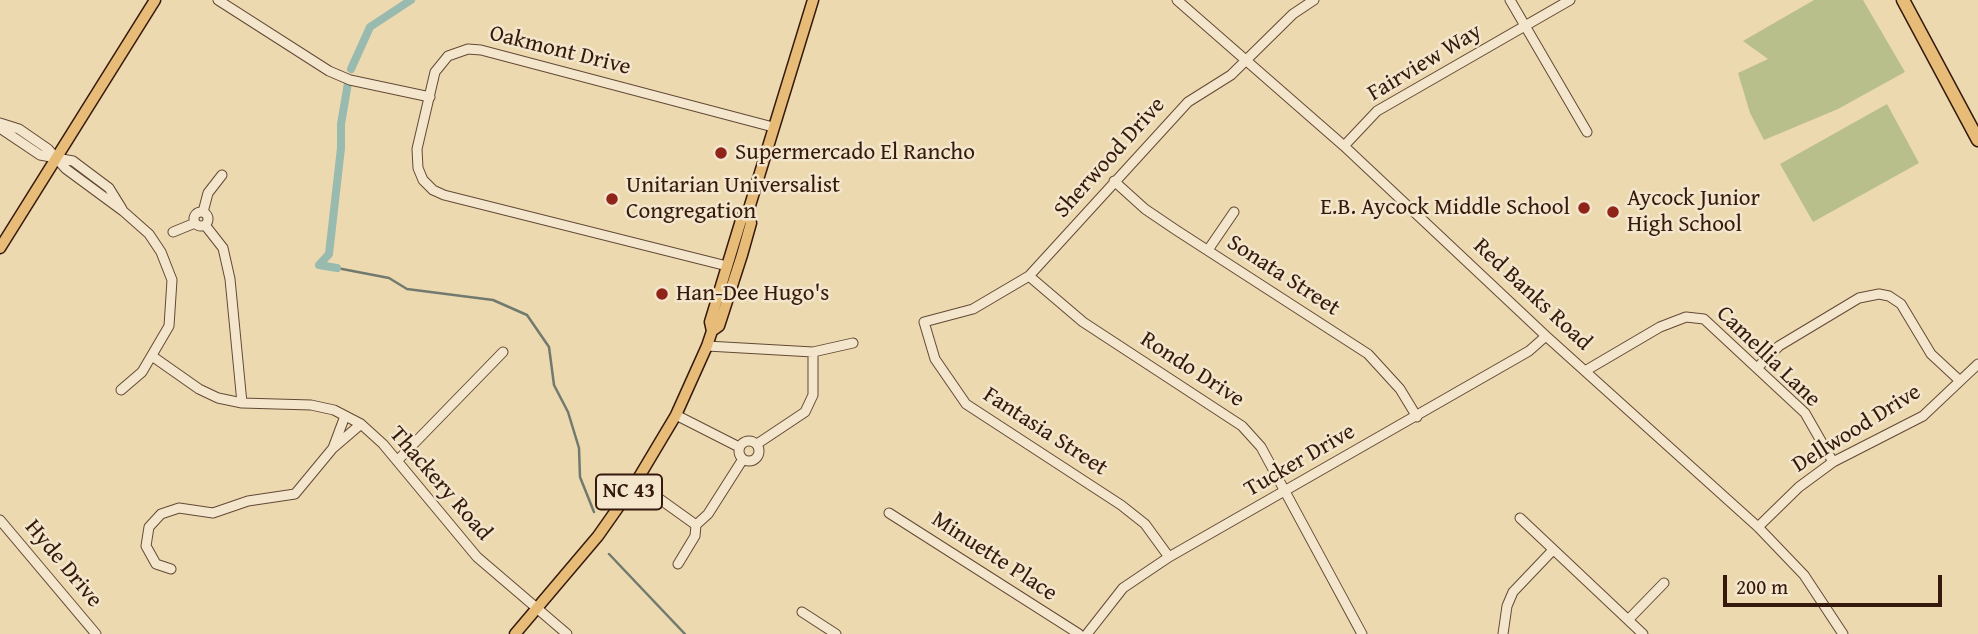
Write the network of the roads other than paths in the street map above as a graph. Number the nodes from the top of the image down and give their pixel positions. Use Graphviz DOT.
graph roads {
  1 [pos="155,0"];
  2 [pos="218,0"];
  3 [pos="813,0"];
  4 [pos="1177,0"];
  5 [pos="1314,0"];
  6 [pos="1510,0"];
  7 [pos="1570,0"];
  8 [pos="1903,0"];
  9 [pos="1524,26"];
  10 [pos="1247,62"];
  11 [pos="430,97"];
  12 [pos="0,126"];
  13 [pos="773,127"];
  14 [pos="1587,132"];
  15 [pos="1978,140"];
  16 [pos="1344,146"];
  17 [pos="56,160"];
  18 [pos="222,175"];
  19 [pos="1114,181"];
  20 [pos="203,212"];
  21 [pos="748,212"];
  22 [pos="1234,212"];
  23 [pos="741,221"];
  24 [pos="195,223"];
  25 [pos="205,225"];
  26 [pos="173,232"];
  27 [pos="0,248"];
  28 [pos="1208,250"];
  29 [pos="742,255"];
  30 [pos="727,266"];
  31 [pos="1029,276"];
  32 [pos="721,322"];
  33 [pos="924,322"];
  34 [pos="712,331"];
  35 [pos="1546,336"];
  36 [pos="853,343"];
  37 [pos="707,346"];
  38 [pos="503,352"];
  39 [pos="813,352"];
  40 [pos="152,356"];
  41 [pos="1978,364"];
  42 [pos="1757,368"];
  43 [pos="1585,371"];
  44 [pos="1959,380"];
  45 [pos="121,390"];
  46 [pos="242,403"];
  47 [pos="676,415"];
  48 [pos="345,416"];
  49 [pos="1417,417"];
  50 [pos="361,424"];
  51 [pos="757,444"];
  52 [pos="739,447"];
  53 [pos="333,448"];
  54 [pos="743,459"];
  55 [pos="397,461"];
  56 [pos="1833,462"];
  57 [pos="636,482"];
  58 [pos="1285,492"];
  59 [pos="889,513"];
  60 [pos="1520,518"];
  61 [pos="0,520"];
  62 [pos="696,525"];
  63 [pos="1758,527"];
  64 [pos="1553,550"];
  65 [pos="1169,557"];
  66 [pos="678,564"];
  67 [pos="171,569"];
  68 [pos="1664,583"];
  69 [pos="536,608"];
  70 [pos="802,612"];
  71 [pos="1629,619"];
  72 [pos="96,634"];
  73 [pos="515,634"];
  74 [pos="567,634"];
  75 [pos="836,634"];
  76 [pos="1079,634"];
  77 [pos="1087,634"];
  78 [pos="1363,634"];
  79 [pos="1503,634"];
  80 [pos="1643,634"];
  81 [pos="1843,634"];
  1 -- 17 [label="main road"];
  2 -- 11 [label="street"];
  3 -- 13 [label="main road, NC 43"];
  4 -- 10 [label="street, Red Banks Road"];
  5 -- 10 [label="street, Sherwood Drive"];
  6 -- 9 [label="street"];
  7 -- 9 [label="street, Fairview Way"];
  8 -- 15 [label="highway"];
  9 -- 14 [label="street"];
  9 -- 16 [label="street, Fairview Way"];
  10 -- 16 [label="street, Red Banks Road"];
  10 -- 19 [label="street, Sherwood Drive"];
  11 -- 13 [label="street, Oakmont Drive"];
  11 -- 30 [label="street, Oakmont Drive"];
  12 -- 17 [label="street"];
  13 -- 21 [label="main road, NC 43"];
  16 -- 35 [label="street, Red Banks Road"];
  17 -- 27 [label="main road"];
  17 -- 40 [label="street"];
  18 -- 20 [label="street"];
  19 -- 28 [label="street, Sonata Street"];
  19 -- 31 [label="street, Sherwood Drive"];
  20 -- 24 [label="street"];
  20 -- 25 [label="street"];
  21 -- 23 [label="main road, NC 43"];
  21 -- 29 [label="main road, NC 43"];
  22 -- 28 [label="street"];
  23 -- 29 [label="main road"];
  23 -- 30 [label="main road, NC 43"];
  24 -- 25 [label="street"];
  24 -- 26 [label="street"];
  25 -- 46 [label="street"];
  28 -- 49 [label="street, Sonata Street"];
  29 -- 32 [label="main road, NC 43"];
  30 -- 32 [label="main road"];
  30 -- 34 [label="main road, NC 43"];
  31 -- 33 [label="street, Sherwood Drive"];
  31 -- 58 [label="street, Rondo Drive"];
  32 -- 34 [label="main road, NC 43"];
  33 -- 65 [label="street, Fantasia Street"];
  34 -- 37 [label="main road, NC 43"];
  35 -- 43 [label="street, Red Banks Road"];
  35 -- 49 [label="street, Tucker Drive"];
  36 -- 39 [label="street"];
  37 -- 39 [label="street"];
  37 -- 47 [label="main road, NC 43"];
  38 -- 55 [label="street"];
  39 -- 51 [label="street"];
  40 -- 45 [label="street"];
  40 -- 46 [label="street, Thackery Road"];
  41 -- 44 [label="street, Dellwood Drive"];
  42 -- 43 [label="street, Camellia Lane"];
  42 -- 44 [label="street"];
  42 -- 56 [label="street, Camellia Lane"];
  43 -- 63 [label="street, Red Banks Road"];
  44 -- 56 [label="street, Dellwood Drive"];
  46 -- 48 [label="street, Thackery Road"];
  47 -- 52 [label="street"];
  47 -- 57 [label="main road, NC 43"];
  48 -- 50 [label="street, Thackery Road"];
  48 -- 53 [label="street"];
  49 -- 58 [label="street, Tucker Drive"];
  50 -- 53 [label="street"];
  50 -- 55 [label="street, Thackery Road"];
  51 -- 52 [label="street"];
  51 -- 54 [label="street"];
  52 -- 54 [label="street"];
  53 -- 67 [label="street"];
  54 -- 62 [label="street"];
  55 -- 69 [label="street, Thackery Road"];
  56 -- 63 [label="street, Dellwood Drive"];
  57 -- 62 [label="street"];
  57 -- 69 [label="main road, NC 43"];
  58 -- 65 [label="street, Tucker Drive"];
  58 -- 78 [label="street, Rondo Drive"];
  59 -- 76 [label="street, Minuette Place"];
  60 -- 64 [label="street"];
  61 -- 72 [label="street, Hyde Drive"];
  62 -- 66 [label="street"];
  63 -- 81 [label="street, Red Banks Road"];
  64 -- 71 [label="street"];
  64 -- 79 [label="street"];
  65 -- 77 [label="street, Tucker Drive"];
  68 -- 71 [label="street"];
  69 -- 73 [label="main road, NC 43"];
  69 -- 74 [label="street, Thackery Road"];
  70 -- 75 [label="street"];
  71 -- 80 [label="street"];
}
